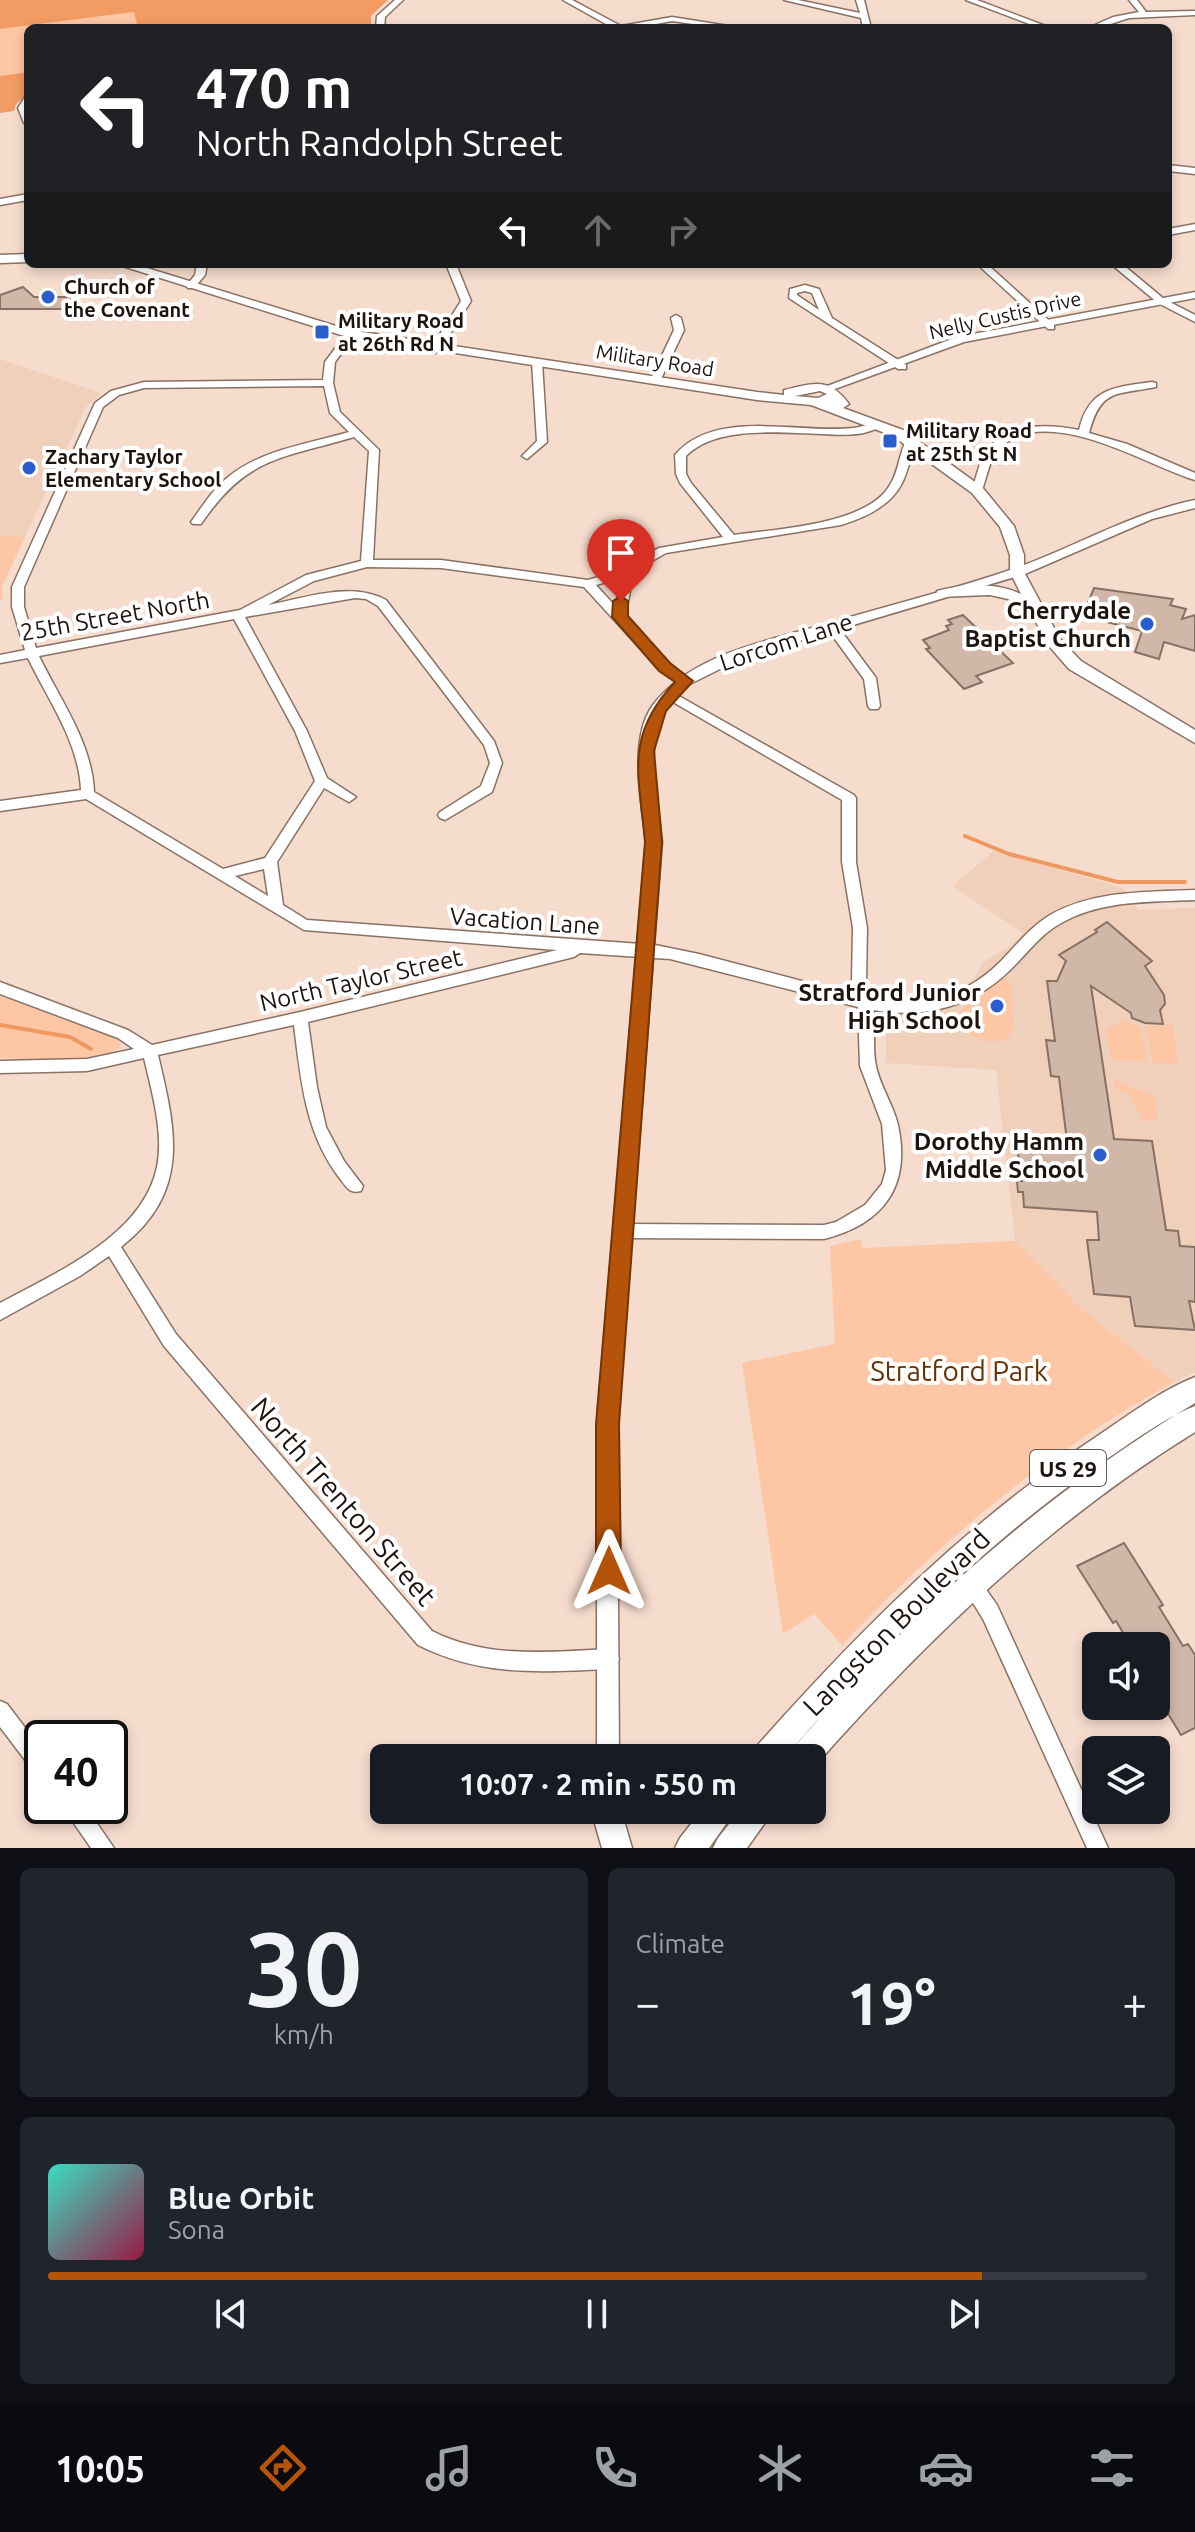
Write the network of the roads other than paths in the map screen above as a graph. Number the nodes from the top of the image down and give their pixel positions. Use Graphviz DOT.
graph roads {
  1 [pos="399,0"];
  2 [pos="567,0"];
  3 [pos="788,0"];
  4 [pos="860,0"];
  5 [pos="970,0"];
  6 [pos="1133,0"];
  7 [pos="1195,13"];
  8 [pos="1145,15"];
  9 [pos="862,16"];
  10 [pos="380,24"];
  11 [pos="613,24"];
  12 [pos="649,24"];
  13 [pos="713,24"];
  14 [pos="865,24"];
  15 [pos="1036,24"];
  16 [pos="1102,24"];
  17 [pos="1172,168"];
  18 [pos="1195,171"];
  19 [pos="24,198"];
  20 [pos="0,202"];
  21 [pos="1195,227"];
  22 [pos="1172,231"];
  23 [pos="24,258"];
  24 [pos="0,259"];
  25 [pos="135,268"];
  26 [pos="201,268"];
  27 [pos="453,268"];
  28 [pos="986,268"];
  29 [pos="1121,268"];
  30 [pos="191,286"];
  31 [pos="1195,298"];
  32 [pos="1165,303"];
  33 [pos="676,318"];
  34 [pos="827,318"];
  35 [pos="1195,319"];
  36 [pos="1049,324"];
  37 [pos="351,333"];
  38 [pos="437,348"];
  39 [pos="537,362"];
  40 [pos="899,364"];
  41 [pos="655,381"];
  42 [pos="328,383"];
  43 [pos="1152,385"];
  44 [pos="834,393"];
  45 [pos="810,397"];
  46 [pos="857,419"];
  47 [pos="877,425"];
  48 [pos="1084,432"];
  49 [pos="357,433"];
  50 [pos="911,441"];
  51 [pos="527,456"];
  52 [pos="1195,477"];
  53 [pos="977,490"];
  54 [pos="1195,504"];
  55 [pos="197,522"];
  56 [pos="730,538"];
  57 [pos="367,563"];
  58 [pos="634,567"];
  59 [pos="1017,572"];
  60 [pos="588,584"];
  61 [pos="942,594"];
  62 [pos="238,616"];
  63 [pos="620,617"];
  64 [pos="1041,621"];
  65 [pos="832,627"];
  66 [pos="35,653"];
  67 [pos="0,659"];
  68 [pos="685,681"];
  69 [pos="670,695"];
  70 [pos="874,706"];
  71 [pos="1195,737"];
  72 [pos="322,781"];
  73 [pos="88,794"];
  74 [pos="349,797"];
  75 [pos="0,806"];
  76 [pos="445,815"];
  77 [pos="270,862"];
  78 [pos="225,874"];
  79 [pos="1195,895"];
  80 [pos="276,905"];
  81 [pos="581,949"];
  82 [pos="644,950"];
  83 [pos="0,988"];
  84 [pos="864,1002"];
  85 [pos="300,1018"];
  86 [pos="150,1051"];
  87 [pos="0,1067"];
  88 [pos="355,1186"];
  89 [pos="624,1231"];
  90 [pos="112,1246"];
  91 [pos="0,1312"];
  92 [pos="1195,1389"];
  93 [pos="1195,1418"];
  94 [pos="960,1572"];
  95 [pos="609,1659"];
  96 [pos="0,1711"];
  97 [pos="785,1735"];
  98 [pos="24,1742"];
  99 [pos="608,1744"];
  100 [pos="777,1744"];
  101 [pos="793,1744"];
  102 [pos="815,1744"];
  103 [pos="86,1824"];
  104 [pos="605,1824"];
  105 [pos="610,1824"];
  106 [pos="710,1824"];
  107 [pos="748,1824"];
  108 [pos="104,1848"];
  109 [pos="602,1848"];
  110 [pos="617,1848"];
  111 [pos="690,1848"];
  112 [pos="728,1848"];
  113 [pos="1098,1848"];
  1 -- 10 [label="street"];
  2 -- 11 [label="street"];
  3 -- 9 [label="street"];
  4 -- 9 [label="street"];
  5 -- 15 [label="street"];
  6 -- 8 [label="street"];
  7 -- 8 [label="street"];
  8 -- 16 [label="street"];
  9 -- 14 [label="street"];
  12 -- 13 [label="street"];
  17 -- 18 [label="street"];
  19 -- 20 [label="street"];
  21 -- 22 [label="street"];
  23 -- 24 [label="main road"];
  25 -- 30 [label="main road, Military Road"];
  26 -- 30 [label="street"];
  27 -- 38 [label="street"];
  28 -- 36 [label="street"];
  29 -- 32 [label="street"];
  30 -- 37 [label="main road, Military Road"];
  31 -- 32 [label="street, Nelly Custis Drive"];
  32 -- 35 [label="street"];
  32 -- 36 [label="street, Nelly Custis Drive"];
  33 -- 41 [label="street"];
  34 -- 40 [label="street"];
  36 -- 40 [label="street, Nelly Custis Drive"];
  37 -- 38 [label="main road, Military Road"];
  37 -- 42 [label="street"];
  38 -- 39 [label="main road, Military Road"];
  39 -- 41 [label="main road, Military Road"];
  39 -- 51 [label="street"];
  40 -- 44 [label="street, Nelly Custis Drive"];
  41 -- 45 [label="main road, Military Road"];
  42 -- 49 [label="street"];
  42 -- 66 [label="street"];
  43 -- 48 [label="street"];
  44 -- 45 [label="main road"];
  44 -- 46 [label="main road"];
  45 -- 46 [label="main road, Military Road"];
  46 -- 47 [label="main road, Military Road"];
  47 -- 50 [label="main road, Military Road"];
  47 -- 56 [label="street"];
  48 -- 52 [label="street"];
  48 -- 53 [label="street"];
  49 -- 55 [label="street"];
  49 -- 57 [label="street"];
  50 -- 53 [label="main road, Military Road"];
  50 -- 56 [label="street, 25th Street North"];
  53 -- 59 [label="main road, Military Road"];
  54 -- 59 [label="street, Lorcom Lane"];
  56 -- 58 [label="street, 25th Street North"];
  57 -- 60 [label="street, 25th Street North"];
  57 -- 62 [label="street, 25th Street North"];
  58 -- 60 [label="street, 25th Street North"];
  58 -- 63 [label="street"];
  59 -- 61 [label="street, Lorcom Lane"];
  59 -- 64 [label="main road, Military Road"];
  60 -- 63 [label="street"];
  61 -- 64 [label="main road"];
  61 -- 65 [label="street, Lorcom Lane"];
  62 -- 66 [label="street, 25th Street North"];
  62 -- 72 [label="street"];
  62 -- 76 [label="street, 25th Street North"];
  63 -- 68 [label="street"];
  64 -- 71 [label="main road, Military Road"];
  65 -- 68 [label="street, Lorcom Lane"];
  65 -- 70 [label="street"];
  66 -- 67 [label="street, 25th Street North"];
  66 -- 73 [label="street"];
  68 -- 69 [label="street, Lorcom Lane"];
  69 -- 82 [label="street, Lorcom Lane"];
  69 -- 84 [label="street"];
  72 -- 74 [label="street"];
  72 -- 77 [label="street"];
  73 -- 75 [label="street"];
  73 -- 78 [label="street, Vacation Lane"];
  77 -- 78 [label="street"];
  77 -- 80 [label="street"];
  78 -- 80 [label="street, Vacation Lane"];
  79 -- 84 [label="street, Vacation Lane"];
  80 -- 81 [label="street, Vacation Lane"];
  81 -- 82 [label="street, Vacation Lane"];
  81 -- 85 [label="street, North Taylor Street"];
  82 -- 84 [label="street, Vacation Lane"];
  82 -- 89 [label="street, Lorcom Lane"];
  83 -- 86 [label="street"];
  84 -- 89 [label="street"];
  85 -- 86 [label="street, North Taylor Street"];
  85 -- 88 [label="street"];
  86 -- 87 [label="street, North Taylor Street"];
  86 -- 90 [label="street"];
  89 -- 95 [label="street, Lorcom Lane"];
  90 -- 91 [label="street"];
  90 -- 95 [label="street, North Trenton Street"];
  92 -- 94 [label="main road, Langston Boulevard / US 29"];
  93 -- 94 [label="main road, Langston Boulevard / US 29"];
  94 -- 97 [label="main road, Langston Boulevard / US 29"];
  94 -- 102 [label="main road, Langston Boulevard / US 29"];
  94 -- 113 [label="street"];
  95 -- 99 [label="street, Lorcom Lane"];
  96 -- 98 [label="street"];
  97 -- 100 [label="main road, Langston Boulevard / US 29"];
  97 -- 101 [label="main road"];
  103 -- 108 [label="street"];
  104 -- 109 [label="street"];
  105 -- 110 [label="main road"];
  106 -- 111 [label="main road"];
  107 -- 112 [label="main road"];
}
